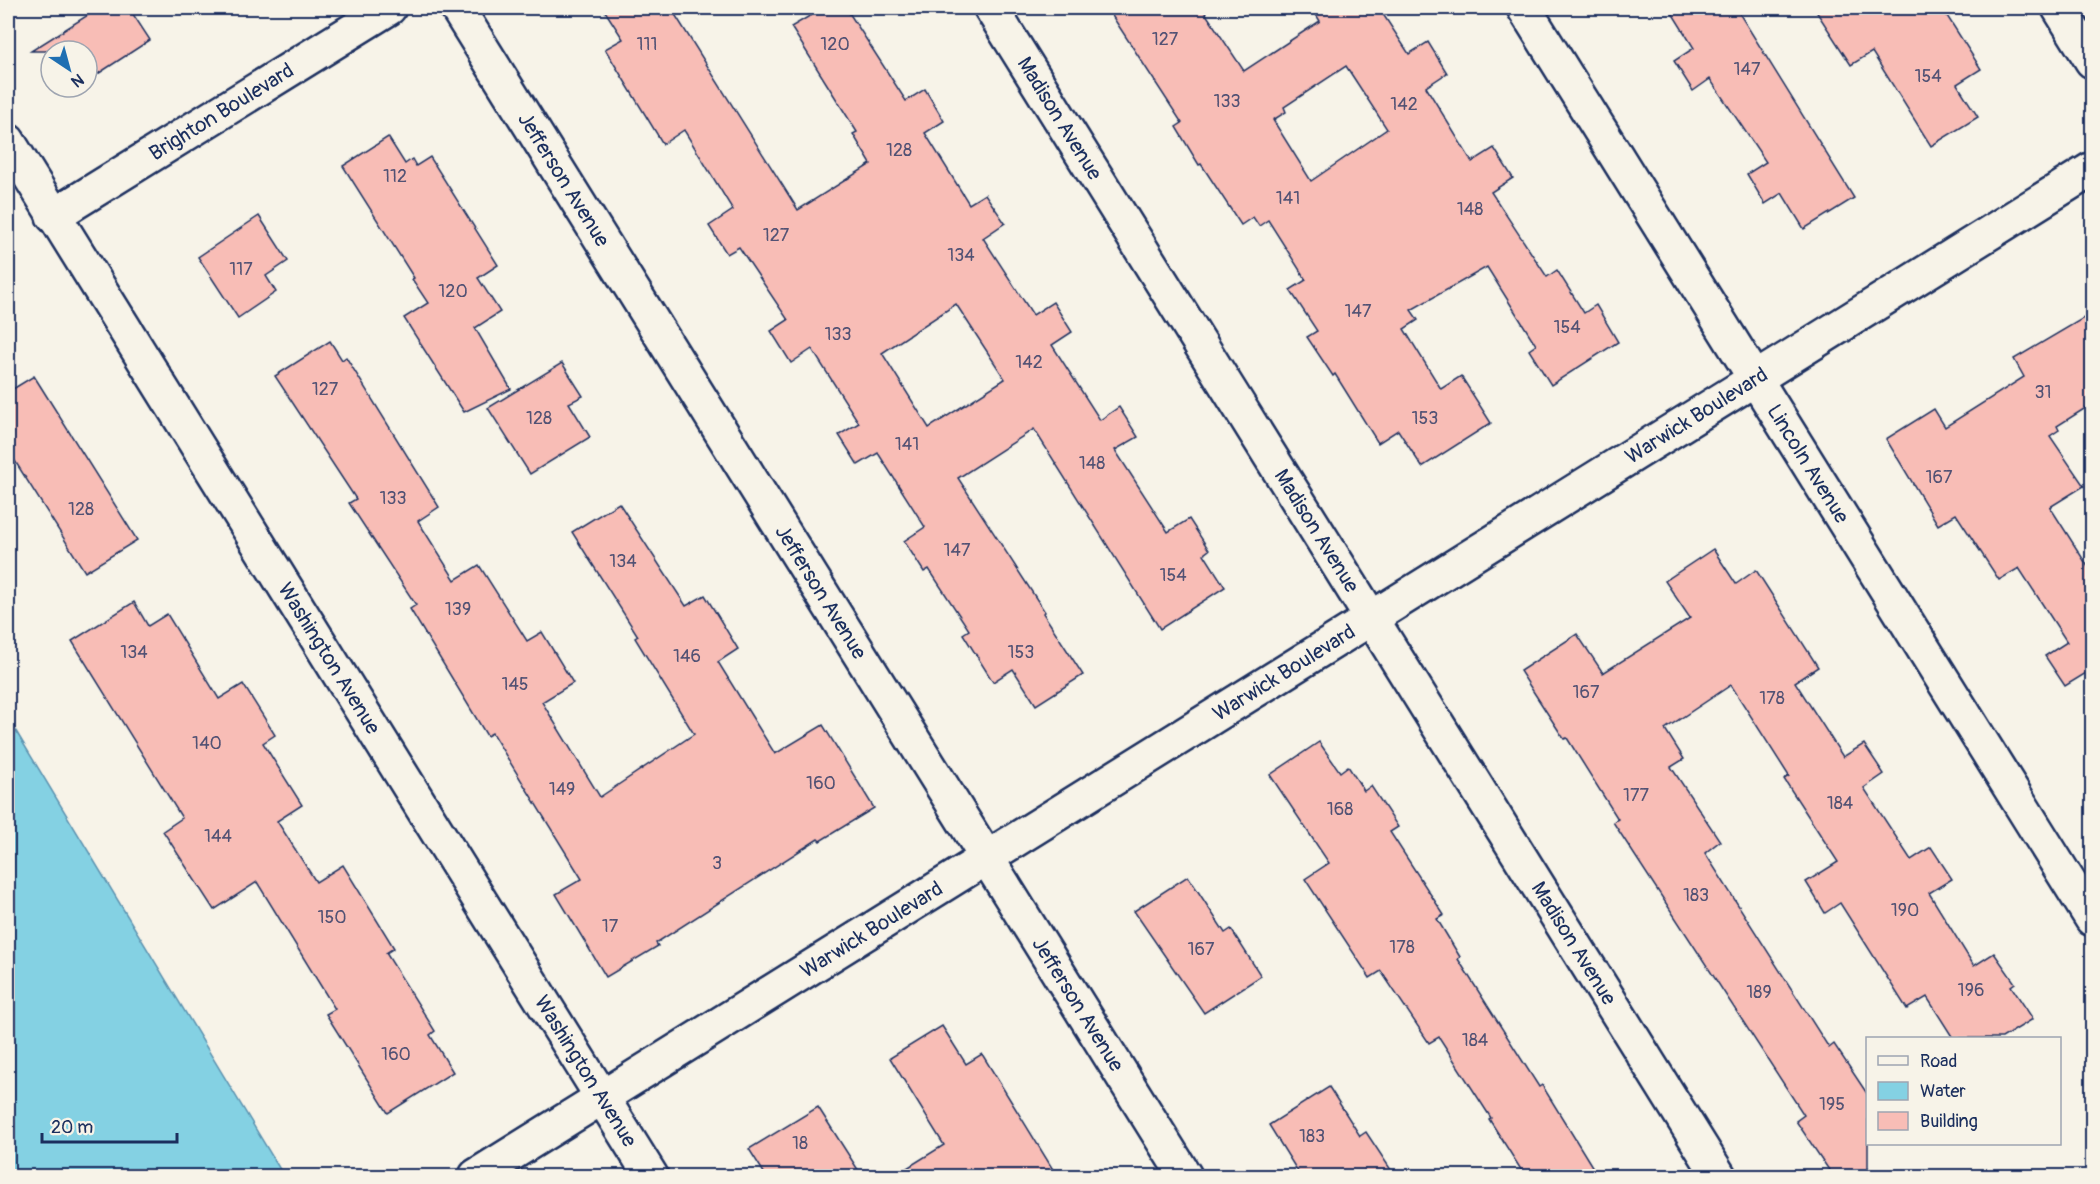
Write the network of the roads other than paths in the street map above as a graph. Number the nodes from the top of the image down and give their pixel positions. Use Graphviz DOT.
graph roads {
  1 [pos="389,8"];
  2 [pos="457,8"];
  3 [pos="991,8"];
  4 [pos="1524,8"];
  5 [pos="2059,8"];
  6 [pos="2092,61"];
  7 [pos="8,141"];
  8 [pos="2092,169"];
  9 [pos="53,216"];
  10 [pos="1755,379"];
  11 [pos="1372,619"];
  12 [pos="987,858"];
  13 [pos="2092,920"];
  14 [pos="602,1098"];
  15 [pos="476,1176"];
  16 [pos="651,1176"];
  17 [pos="1185,1176"];
  18 [pos="1719,1176"];
  1 -- 9 [label="street, Brighton Boulevard"];
  2 -- 12 [label="street, Jefferson Avenue"];
  3 -- 11 [label="street, Madison Avenue"];
  4 -- 10 [label="street, Lincoln Avenue"];
  5 -- 6 [label="street"];
  7 -- 9 [label="street, Washington Avenue"];
  8 -- 10 [label="street, Warwick Boulevard"];
  9 -- 14 [label="street, Washington Avenue"];
  10 -- 11 [label="street, Warwick Boulevard"];
  10 -- 13 [label="street, Lincoln Avenue"];
  11 -- 12 [label="street, Warwick Boulevard"];
  11 -- 18 [label="street, Madison Avenue"];
  12 -- 14 [label="street, Warwick Boulevard"];
  12 -- 17 [label="street, Jefferson Avenue"];
  14 -- 15 [label="street, Warwick Boulevard"];
  14 -- 16 [label="street, Washington Avenue"];
}
